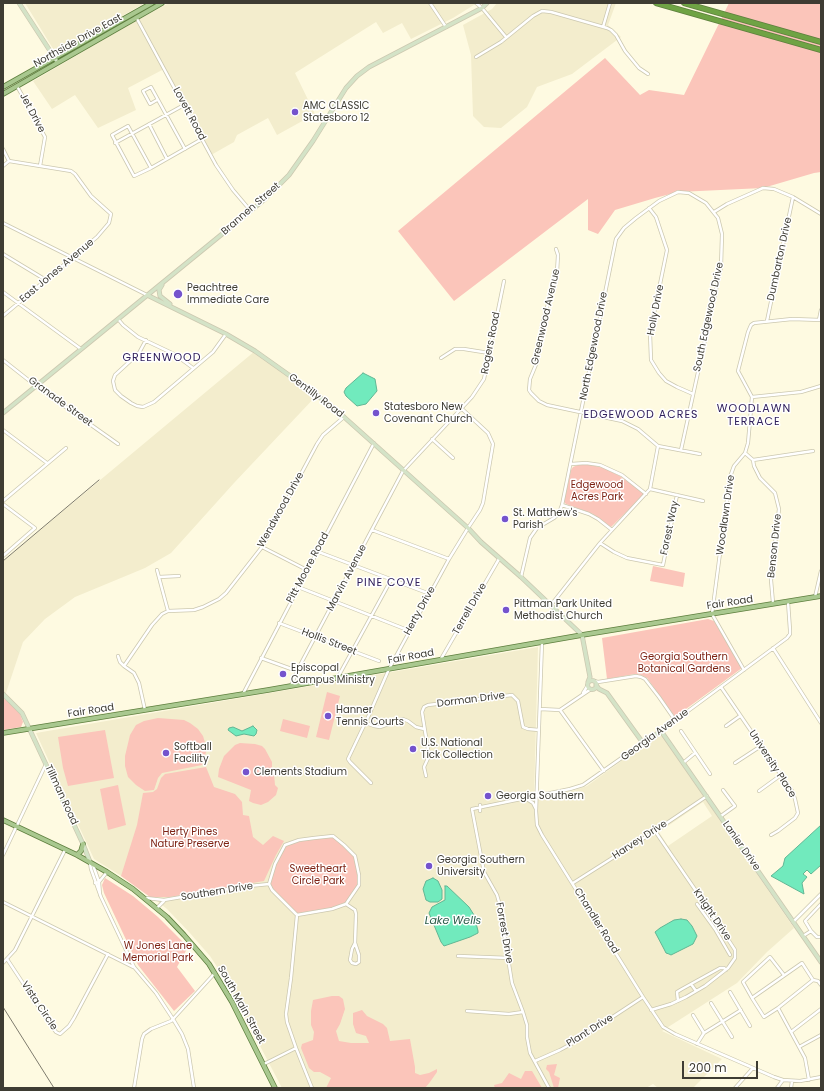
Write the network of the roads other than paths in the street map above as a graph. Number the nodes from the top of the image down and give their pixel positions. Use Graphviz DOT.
graph roads {
  1 [pos="19,3"];
  2 [pos="152,3"];
  3 [pos="162,3"];
  4 [pos="430,3"];
  5 [pos="476,3"];
  6 [pos="487,3"];
  7 [pos="610,3"];
  8 [pos="656,3"];
  9 [pos="684,3"];
  10 [pos="482,8"];
  11 [pos="135,16"];
  12 [pos="446,27"];
  13 [pos="603,27"];
  14 [pos="506,37"];
  15 [pos="821,42"];
  16 [pos="821,50"];
  17 [pos="476,57"];
  18 [pos="55,58"];
  19 [pos="58,63"];
  20 [pos="648,74"];
  21 [pos="17,85"];
  22 [pos="3,87"];
  23 [pos="3,94"];
  24 [pos="157,100"];
  25 [pos="184,105"];
  26 [pos="166,115"];
  27 [pos="149,124"];
  28 [pos="132,134"];
  29 [pos="202,140"];
  30 [pos="115,143"];
  31 [pos="3,149"];
  32 [pos="185,149"];
  33 [pos="167,159"];
  34 [pos="10,161"];
  35 [pos="3,166"];
  36 [pos="40,166"];
  37 [pos="150,168"];
  38 [pos="793,197"];
  39 [pos="649,208"];
  40 [pos="250,210"];
  41 [pos="714,212"];
  42 [pos="821,214"];
  43 [pos="3,224"];
  44 [pos="556,249"];
  45 [pos="3,254"];
  46 [pos="72,258"];
  47 [pos="168,278"];
  48 [pos="46,280"];
  49 [pos="504,281"];
  50 [pos="3,292"];
  51 [pos="147,295"];
  52 [pos="18,303"];
  53 [pos="821,310"];
  54 [pos="186,315"];
  55 [pos="3,316"];
  56 [pos="118,319"];
  57 [pos="820,320"];
  58 [pos="767,321"];
  59 [pos="226,334"];
  60 [pos="146,340"];
  61 [pos="81,349"];
  62 [pos="489,353"];
  63 [pos="441,358"];
  64 [pos="3,360"];
  65 [pos="193,368"];
  66 [pos="36,386"];
  67 [pos="821,386"];
  68 [pos="693,394"];
  69 [pos="752,397"];
  70 [pos="461,408"];
  71 [pos="581,413"];
  72 [pos="3,414"];
  73 [pos="344,417"];
  74 [pos="3,430"];
  75 [pos="432,439"];
  76 [pos="374,443"];
  77 [pos="118,444"];
  78 [pos="658,446"];
  79 [pos="66,448"];
  80 [pos="681,450"];
  81 [pos="813,451"];
  82 [pos="745,453"];
  83 [pos="700,454"];
  84 [pos="452,458"];
  85 [pos="753,460"];
  86 [pos="47,464"];
  87 [pos="571,464"];
  88 [pos="403,471"];
  89 [pos="650,488"];
  90 [pos="646,494"];
  91 [pos="677,495"];
  92 [pos="3,501"];
  93 [pos="703,501"];
  94 [pos="3,504"];
  95 [pos="562,505"];
  96 [pos="468,528"];
  97 [pos="372,530"];
  98 [pos="612,530"];
  99 [pos="600,543"];
  100 [pos="262,547"];
  101 [pos="316,551"];
  102 [pos="3,556"];
  103 [pos="449,559"];
  104 [pos="499,559"];
  105 [pos="354,565"];
  106 [pos="157,570"];
  107 [pos="307,570"];
  108 [pos="821,571"];
  109 [pos="179,576"];
  110 [pos="159,577"];
  111 [pos="520,577"];
  112 [pos="391,580"];
  113 [pos="298,587"];
  114 [pos="430,594"];
  115 [pos="821,596"];
  116 [pos="815,597"];
  117 [pos="334,601"];
  118 [pos="788,602"];
  119 [pos="773,603"];
  120 [pos="551,605"];
  121 [pos="168,611"];
  122 [pos="712,614"];
  123 [pos="372,616"];
  124 [pos="279,623"];
  125 [pos="410,631"];
  126 [pos="582,635"];
  127 [pos="316,637"];
  128 [pos="542,642"];
  129 [pos="774,648"];
  130 [pos="353,650"];
  131 [pos="118,656"];
  132 [pos="262,658"];
  133 [pos="441,660"];
  134 [pos="378,661"];
  135 [pos="124,666"];
  136 [pos="389,669"];
  137 [pos="744,670"];
  138 [pos="297,671"];
  139 [pos="338,677"];
  140 [pos="594,683"];
  141 [pos="291,686"];
  142 [pos="720,687"];
  143 [pos="592,689"];
  144 [pos="3,694"];
  145 [pos="243,694"];
  146 [pos="583,694"];
  147 [pos="540,709"];
  148 [pos="145,710"];
  149 [pos="560,710"];
  150 [pos="740,716"];
  151 [pos="675,720"];
  152 [pos="366,723"];
  153 [pos="821,723"];
  154 [pos="726,726"];
  155 [pos="30,729"];
  156 [pos="424,729"];
  157 [pos="539,730"];
  158 [pos="661,731"];
  159 [pos="681,731"];
  160 [pos="3,734"];
  161 [pos="643,743"];
  162 [pos="760,746"];
  163 [pos="695,753"];
  164 [pos="683,763"];
  165 [pos="735,763"];
  166 [pos="46,764"];
  167 [pos="604,771"];
  168 [pos="710,774"];
  169 [pos="781,775"];
  170 [pos="426,776"];
  171 [pos="371,783"];
  172 [pos="723,790"];
  173 [pos="759,790"];
  174 [pos="537,796"];
  175 [pos="707,796"];
  176 [pos="525,798"];
  177 [pos="472,809"];
  178 [pos="536,809"];
  179 [pos="721,816"];
  180 [pos="3,820"];
  181 [pos="17,827"];
  182 [pos="655,831"];
  183 [pos="771,835"];
  184 [pos="83,844"];
  185 [pos="66,850"];
  186 [pos="3,855"];
  187 [pos="77,855"];
  188 [pos="90,862"];
  189 [pos="107,872"];
  190 [pos="99,882"];
  191 [pos="95,883"];
  192 [pos="573,883"];
  193 [pos="269,884"];
  194 [pos="821,894"];
  195 [pos="101,897"];
  196 [pos="146,898"];
  197 [pos="164,900"];
  198 [pos="3,902"];
  199 [pos="346,904"];
  200 [pos="697,904"];
  201 [pos="821,904"];
  202 [pos="157,908"];
  203 [pos="708,909"];
  204 [pos="703,913"];
  205 [pos="297,915"];
  206 [pos="32,917"];
  207 [pos="793,922"];
  208 [pos="720,926"];
  209 [pos="715,929"];
  210 [pos="811,931"];
  211 [pos="803,936"];
  212 [pos="821,938"];
  213 [pos="355,944"];
  214 [pos="108,954"];
  215 [pos="730,955"];
  216 [pos="458,956"];
  217 [pos="509,958"];
  218 [pos="7,959"];
  219 [pos="821,962"];
  220 [pos="3,964"];
  221 [pos="134,967"];
  222 [pos="726,970"];
  223 [pos="215,973"];
  224 [pos="784,975"];
  225 [pos="814,980"];
  226 [pos="691,984"];
  227 [pos="821,985"];
  228 [pos="696,991"];
  229 [pos="730,992"];
  230 [pos="643,998"];
  231 [pos="752,998"];
  232 [pos="678,1001"];
  233 [pos="711,1003"];
  234 [pos="778,1008"];
  235 [pos="821,1009"];
  236 [pos="651,1010"];
  237 [pos="741,1010"];
  238 [pos="467,1011"];
  239 [pos="523,1012"];
  240 [pos="693,1015"];
  241 [pos="173,1019"];
  242 [pos="722,1022"];
  243 [pos="750,1026"];
  244 [pos="791,1032"];
  245 [pos="704,1033"];
  246 [pos="821,1035"];
  247 [pos="732,1037"];
  248 [pos="697,1044"];
  249 [pos="799,1047"];
  250 [pos="296,1048"];
  251 [pos="535,1061"];
  252 [pos="265,1064"];
  253 [pos="752,1068"];
  254 [pos="821,1076"];
  255 [pos="783,1080"];
  256 [pos="809,1080"];
  257 [pos="792,1081"];
  258 [pos="134,1088"];
  259 [pos="194,1088"];
  260 [pos="276,1088"];
  261 [pos="312,1088"];
  262 [pos="549,1088"];
  263 [pos="735,1088"];
  264 [pos="777,1088"];
  265 [pos="791,1088"];
  1 -- 18 [label="street"];
  2 -- 11 [label="main road, Northside Drive East"];
  3 -- 11 [label="main road, Northside Drive East"];
  4 -- 12 [label="street"];
  5 -- 10 [label="street"];
  6 -- 10 [label="street, Brannen Street"];
  7 -- 13 [label="street"];
  8 -- 16 [label="highway"];
  9 -- 15 [label="highway"];
  10 -- 12 [label="street, Brannen Street"];
  10 -- 14 [label="street"];
  11 -- 18 [label="main road, Northside Drive East"];
  11 -- 19 [label="main road, Northside Drive East"];
  11 -- 25 [label="street, Lovett Road"];
  12 -- 40 [label="street, Brannen Street"];
  13 -- 14 [label="street"];
  13 -- 20 [label="street"];
  14 -- 17 [label="street"];
  18 -- 19 [label="street"];
  18 -- 22 [label="main road, Northside Drive East"];
  19 -- 21 [label="main road, Northside Drive East"];
  21 -- 23 [label="main road, Northside Drive East"];
  21 -- 36 [label="street, Jet Drive"];
  24 -- 24 [label="street"];
  24 -- 26 [label="street"];
  25 -- 26 [label="street"];
  25 -- 29 [label="street, Lovett Road"];
  26 -- 27 [label="street"];
  26 -- 32 [label="street"];
  27 -- 28 [label="street"];
  27 -- 33 [label="street"];
  28 -- 30 [label="street"];
  28 -- 30 [label="street"];
  28 -- 37 [label="street"];
  29 -- 32 [label="street"];
  29 -- 40 [label="street, Lovett Road"];
  30 -- 37 [label="street"];
  31 -- 34 [label="street"];
  32 -- 33 [label="street"];
  33 -- 37 [label="street"];
  34 -- 35 [label="street"];
  34 -- 36 [label="street"];
  36 -- 46 [label="street, East Jones Avenue"];
  38 -- 41 [label="street"];
  38 -- 42 [label="street"];
  38 -- 58 [label="street, Dumbarton Drive"];
  39 -- 41 [label="street, South Edgewood Drive"];
  39 -- 68 [label="street, Holly Drive"];
  39 -- 71 [label="street, North Edgewood Drive"];
  40 -- 47 [label="street, Brannen Street"];
  41 -- 68 [label="street, South Edgewood Drive"];
  43 -- 46 [label="street, Gentilly Road"];
  44 -- 71 [label="street, Greenwood Avenue"];
  45 -- 48 [label="street"];
  46 -- 48 [label="street, East Jones Avenue"];
  46 -- 51 [label="street, Gentilly Road"];
  47 -- 51 [label="street, Brannen Street"];
  47 -- 54 [label="street"];
  48 -- 52 [label="street, East Jones Avenue"];
  49 -- 62 [label="street, Rogers Road"];
  50 -- 52 [label="street"];
  51 -- 54 [label="street, Gentilly Road"];
  51 -- 56 [label="street, Brannen Street"];
  52 -- 55 [label="street, East Jones Avenue"];
  52 -- 61 [label="street"];
  53 -- 57 [label="street"];
  54 -- 59 [label="street, Gentilly Road"];
  56 -- 60 [label="street"];
  56 -- 61 [label="street, Brannen Street"];
  57 -- 58 [label="street"];
  58 -- 69 [label="street"];
  59 -- 65 [label="street"];
  59 -- 73 [label="street, Gentilly Road"];
  60 -- 65 [label="street"];
  60 -- 65 [label="street"];
  61 -- 66 [label="street, Brannen Street"];
  62 -- 63 [label="street"];
  62 -- 70 [label="street, Rogers Road"];
  64 -- 66 [label="street, Granade Street"];
  66 -- 72 [label="street, Brannen Street"];
  66 -- 77 [label="street, Granade Street"];
  67 -- 69 [label="street"];
  68 -- 80 [label="street, South Edgewood Drive"];
  69 -- 82 [label="street, Woodlawn Drive"];
  70 -- 75 [label="street, Rogers Road"];
  70 -- 96 [label="street, Herty Drive"];
  71 -- 78 [label="street, Greenwood Avenue"];
  71 -- 87 [label="street, North Edgewood Drive"];
  73 -- 76 [label="street, Gentilly Road"];
  73 -- 100 [label="street, Wendwood Drive"];
  74 -- 86 [label="street"];
  75 -- 84 [label="street"];
  75 -- 88 [label="street, Rogers Road"];
  76 -- 88 [label="street, Gentilly Road"];
  76 -- 101 [label="street, Pitt Moore Road"];
  78 -- 80 [label="street"];
  78 -- 89 [label="street"];
  79 -- 86 [label="street"];
  80 -- 83 [label="street"];
  81 -- 85 [label="street"];
  82 -- 85 [label="street, Benson Drive"];
  82 -- 122 [label="street, Woodlawn Drive"];
  85 -- 119 [label="street, Benson Drive"];
  86 -- 92 [label="street"];
  87 -- 90 [label="street"];
  87 -- 95 [label="street, North Edgewood Drive"];
  88 -- 96 [label="street, Gentilly Road"];
  88 -- 97 [label="street, Marvin Avenue"];
  89 -- 90 [label="street"];
  89 -- 91 [label="street"];
  90 -- 98 [label="street"];
  91 -- 93 [label="street"];
  91 -- 99 [label="street, Forest Way"];
  94 -- 102 [label="street"];
  95 -- 98 [label="street"];
  95 -- 111 [label="street, North Edgewood Drive"];
  96 -- 103 [label="street, Herty Drive"];
  96 -- 104 [label="street, Gentilly Road"];
  97 -- 103 [label="street"];
  97 -- 105 [label="street, Marvin Avenue"];
  98 -- 99 [label="street"];
  99 -- 120 [label="street"];
  100 -- 107 [label="street"];
  100 -- 121 [label="street, Wendwood Drive"];
  101 -- 105 [label="street"];
  101 -- 107 [label="street, Pitt Moore Road"];
  103 -- 114 [label="street, Herty Drive"];
  104 -- 111 [label="street, Gentilly Road"];
  104 -- 133 [label="street, Terrell Drive"];
  105 -- 112 [label="street"];
  105 -- 117 [label="street, Marvin Avenue"];
  106 -- 110 [label="street"];
  107 -- 113 [label="street, Pitt Moore Road"];
  108 -- 116 [label="street"];
  109 -- 110 [label="street"];
  110 -- 121 [label="street"];
  111 -- 120 [label="street, Gentilly Road"];
  112 -- 114 [label="street"];
  112 -- 123 [label="street"];
  113 -- 117 [label="street"];
  113 -- 124 [label="street, Pitt Moore Road"];
  114 -- 125 [label="street, Herty Drive"];
  115 -- 116 [label="main road, Fair Road"];
  116 -- 118 [label="main road, Fair Road"];
  117 -- 123 [label="street"];
  117 -- 127 [label="street, Marvin Avenue"];
  118 -- 119 [label="main road, Fair Road"];
  118 -- 129 [label="street, Georgia Avenue"];
  119 -- 122 [label="main road, Fair Road"];
  120 -- 126 [label="street, Gentilly Road"];
  121 -- 135 [label="street"];
  122 -- 126 [label="main road, Fair Road"];
  122 -- 137 [label="street"];
  123 -- 125 [label="street"];
  123 -- 130 [label="street"];
  124 -- 127 [label="street, Hollis Street"];
  124 -- 132 [label="street, Pitt Moore Road"];
  125 -- 136 [label="street, Herty Drive"];
  126 -- 128 [label="main road, Fair Road"];
  126 -- 140 [label="street"];
  127 -- 130 [label="street, Hollis Street"];
  127 -- 138 [label="street, Marvin Avenue"];
  128 -- 133 [label="main road, Fair Road"];
  128 -- 147 [label="street, Chandler Road"];
  129 -- 137 [label="street, Georgia Avenue"];
  129 -- 153 [label="street"];
  130 -- 134 [label="street, Hollis Street"];
  130 -- 139 [label="street"];
  131 -- 135 [label="street"];
  132 -- 138 [label="street"];
  132 -- 145 [label="street, Pitt Moore Road"];
  133 -- 136 [label="main road, Fair Road"];
  135 -- 148 [label="street"];
  136 -- 139 [label="main road, Fair Road"];
  136 -- 152 [label="street, Herty Drive"];
  137 -- 142 [label="street, Georgia Avenue"];
  138 -- 141 [label="street, Marvin Avenue"];
  139 -- 141 [label="main road, Fair Road"];
  140 -- 143 [label="street"];
  140 -- 143 [label="street"];
  140 -- 146 [label="street"];
  140 -- 151 [label="street"];
  140 -- 161 [label="street"];
  141 -- 145 [label="main road, Fair Road"];
  142 -- 150 [label="street, University Place"];
  142 -- 151 [label="street, Georgia Avenue"];
  143 -- 146 [label="street"];
  144 -- 155 [label="street, Tillman Road"];
  145 -- 148 [label="main road, Fair Road"];
  146 -- 149 [label="street"];
  147 -- 149 [label="street"];
  147 -- 157 [label="street, Chandler Road"];
  148 -- 155 [label="main road, Fair Road"];
  149 -- 167 [label="street"];
  150 -- 154 [label="street"];
  150 -- 162 [label="street, University Place"];
  151 -- 158 [label="street, Georgia Avenue"];
  152 -- 156 [label="street"];
  152 -- 171 [label="street, Herty Drive"];
  155 -- 160 [label="main road, Fair Road"];
  155 -- 166 [label="street, Tillman Road"];
  156 -- 157 [label="street, Dorman Drive"];
  156 -- 170 [label="street, Dorman Drive"];
  157 -- 174 [label="street, Chandler Road"];
  158 -- 161 [label="street, Georgia Avenue"];
  158 -- 164 [label="street, Lanier Drive"];
  159 -- 163 [label="street"];
  161 -- 167 [label="street, Georgia Avenue"];
  162 -- 165 [label="street"];
  162 -- 169 [label="street, University Place"];
  163 -- 164 [label="street"];
  163 -- 168 [label="street"];
  164 -- 175 [label="street, Lanier Drive"];
  166 -- 181 [label="street"];
  166 -- 184 [label="street, Tillman Road"];
  167 -- 174 [label="street, Georgia Avenue"];
  169 -- 173 [label="street"];
  169 -- 183 [label="street, University Place"];
  172 -- 179 [label="street"];
  174 -- 176 [label="street, Georgia Avenue"];
  174 -- 178 [label="street, Chandler Road"];
  175 -- 179 [label="street, Lanier Drive"];
  175 -- 182 [label="street, Harvey Drive"];
  176 -- 177 [label="street, Georgia Avenue"];
  176 -- 178 [label="street"];
  177 -- 217 [label="street, Forrest Drive"];
  178 -- 192 [label="street, Chandler Road"];
  179 -- 207 [label="street, Lanier Drive"];
  180 -- 181 [label="main road, South Main Street"];
  181 -- 185 [label="main road, South Main Street"];
  181 -- 186 [label="street"];
  182 -- 192 [label="street, Harvey Drive"];
  182 -- 203 [label="street, Knight Drive"];
  184 -- 187 [label="main road"];
  184 -- 188 [label="street, Tillman Road"];
  185 -- 187 [label="main road, South Main Street"];
  185 -- 206 [label="street"];
  187 -- 188 [label="main road, South Main Street"];
  188 -- 189 [label="main road, South Main Street"];
  188 -- 190 [label="street, Tillman Road"];
  188 -- 191 [label="street, Tillman Road"];
  189 -- 190 [label="street"];
  189 -- 196 [label="main road, South Main Street"];
  190 -- 191 [label="street"];
  190 -- 195 [label="street, Tillman Road"];
  191 -- 195 [label="street, Tillman Road"];
  192 -- 230 [label="street, Chandler Road"];
  193 -- 197 [label="street, Southern Drive"];
  193 -- 199 [label="street"];
  193 -- 205 [label="street"];
  194 -- 207 [label="street"];
  195 -- 221 [label="street, Tillman Road"];
  196 -- 197 [label="street, Southern Drive"];
  196 -- 202 [label="main road, South Main Street"];
  197 -- 202 [label="street"];
  198 -- 206 [label="street"];
  199 -- 205 [label="street"];
  199 -- 213 [label="street"];
  200 -- 204 [label="street"];
  201 -- 210 [label="street"];
  202 -- 223 [label="main road, South Main Street"];
  203 -- 204 [label="street"];
  203 -- 208 [label="street, Knight Drive"];
  204 -- 209 [label="street"];
  205 -- 250 [label="street"];
  206 -- 214 [label="street"];
  206 -- 218 [label="street"];
  207 -- 211 [label="street, Lanier Drive"];
  208 -- 209 [label="street"];
  208 -- 222 [label="street, Knight Drive"];
  209 -- 215 [label="street"];
  210 -- 211 [label="street"];
  210 -- 212 [label="street"];
  211 -- 219 [label="street, Lanier Drive"];
  213 -- 213 [label="street"];
  214 -- 218 [label="street, Vista Circle"];
  214 -- 221 [label="street"];
  216 -- 217 [label="street"];
  217 -- 239 [label="street, Forrest Drive"];
  218 -- 220 [label="street"];
  221 -- 241 [label="street"];
  222 -- 226 [label="street"];
  222 -- 228 [label="street, Knight Drive"];
  223 -- 241 [label="street"];
  223 -- 252 [label="main road, South Main Street"];
  224 -- 225 [label="street"];
  224 -- 231 [label="street"];
  224 -- 231 [label="street"];
  225 -- 227 [label="street"];
  225 -- 234 [label="street"];
  226 -- 228 [label="street"];
  226 -- 232 [label="street"];
  228 -- 232 [label="street, Knight Drive"];
  229 -- 237 [label="street"];
  230 -- 236 [label="street, Chandler Road"];
  230 -- 251 [label="street, Plant Drive"];
  231 -- 234 [label="street"];
  232 -- 236 [label="street, Knight Drive"];
  233 -- 242 [label="street"];
  234 -- 244 [label="street"];
  235 -- 244 [label="street"];
  236 -- 248 [label="street, Chandler Road"];
  237 -- 242 [label="street"];
  237 -- 243 [label="street"];
  238 -- 239 [label="street"];
  239 -- 251 [label="street, Forrest Drive"];
  240 -- 245 [label="street"];
  241 -- 258 [label="street"];
  241 -- 259 [label="street"];
  242 -- 245 [label="street"];
  242 -- 247 [label="street"];
  244 -- 249 [label="street"];
  245 -- 248 [label="street"];
  246 -- 249 [label="street"];
  248 -- 253 [label="street, Chandler Road"];
  249 -- 256 [label="street"];
  250 -- 252 [label="street"];
  250 -- 261 [label="street"];
  251 -- 262 [label="street, Forrest Drive"];
  252 -- 260 [label="main road, South Main Street"];
  253 -- 255 [label="street, Chandler Road"];
  253 -- 263 [label="street"];
  254 -- 256 [label="street, Chandler Road"];
  255 -- 257 [label="street, Chandler Road"];
  255 -- 264 [label="street"];
  256 -- 257 [label="street, Chandler Road"];
  257 -- 265 [label="street"];
}
